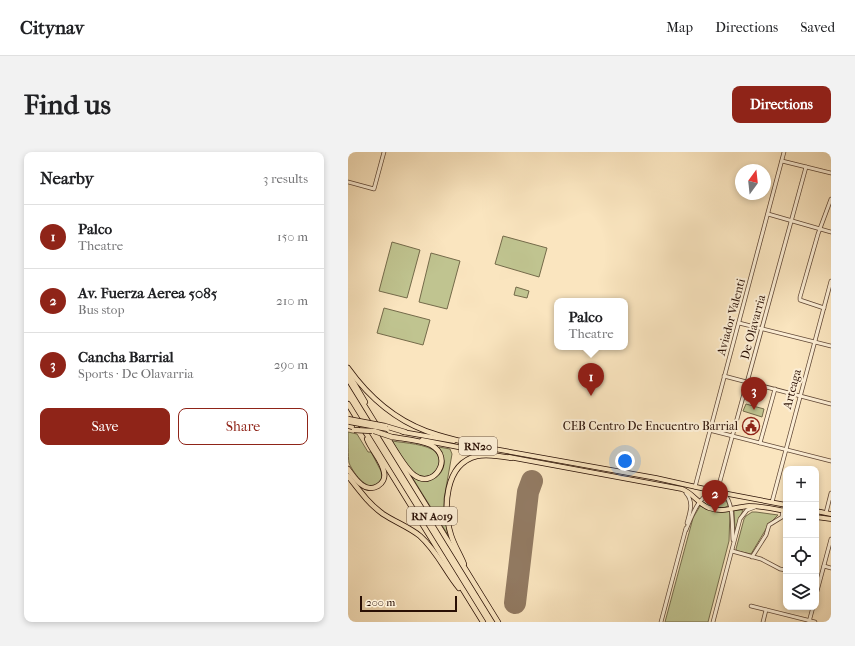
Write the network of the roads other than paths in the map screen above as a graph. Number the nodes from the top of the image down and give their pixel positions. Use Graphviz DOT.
graph roads {
  1 [pos="384,152"];
  2 [pos="784,152"];
  3 [pos="782,161"];
  4 [pos="806,167"];
  5 [pos="831,173"];
  6 [pos="348,182"];
  7 [pos="831,199"];
  8 [pos="768,214"];
  9 [pos="792,221"];
  10 [pos="820,228"];
  11 [pos="831,232"];
  12 [pos="831,281"];
  13 [pos="830,288"];
  14 [pos="824,308"];
  15 [pos="739,323"];
  16 [pos="761,328"];
  17 [pos="814,342"];
  18 [pos="831,346"];
  19 [pos="348,368"];
  20 [pos="348,373"];
  21 [pos="724,376"];
  22 [pos="348,379"];
  23 [pos="747,382"];
  24 [pos="775,389"];
  25 [pos="800,396"];
  26 [pos="348,404"];
  27 [pos="831,404"];
  28 [pos="348,409"];
  29 [pos="350,425"];
  30 [pos="363,427"];
  31 [pos="709,430"];
  32 [pos="405,432"];
  33 [pos="391,436"];
  34 [pos="732,436"];
  35 [pos="760,442"];
  36 [pos="474,445"];
  37 [pos="786,450"];
  38 [pos="511,458"];
  39 [pos="831,461"];
  40 [pos="576,463"];
  41 [pos="348,469"];
  42 [pos="575,470"];
  43 [pos="348,476"];
  44 [pos="695,487"];
  45 [pos="682,489"];
  46 [pos="717,492"];
  47 [pos="723,493"];
  48 [pos="831,494"];
  49 [pos="772,502"];
  50 [pos="699,503"];
  51 [pos="783,504"];
  52 [pos="757,506"];
  53 [pos="731,509"];
  54 [pos="783,511"];
  55 [pos="819,512"];
  56 [pos="826,513"];
  57 [pos="831,514"];
  58 [pos="783,515"];
  59 [pos="819,518"];
  60 [pos="831,520"];
  61 [pos="686,530"];
  62 [pos="831,539"];
  63 [pos="734,544"];
  64 [pos="732,552"];
  65 [pos="752,557"];
  66 [pos="824,566"];
  67 [pos="831,568"];
  68 [pos="783,570"];
  69 [pos="821,577"];
  70 [pos="472,582"];
  71 [pos="819,584"];
  72 [pos="473,606"];
  73 [pos="751,606"];
  74 [pos="766,610"];
  75 [pos="812,610"];
  76 [pos="809,621"];
  77 [pos="483,622"];
  78 [pos="498,622"];
  79 [pos="661,622"];
  80 [pos="713,622"];
  81 [pos="763,622"];
  82 [pos="815,622"];
  1 -- 6 [label="street"];
  2 -- 3 [label="street, Aviador Valenti"];
  3 -- 4 [label="street"];
  3 -- 8 [label="street, Aviador Valenti"];
  4 -- 5 [label="street"];
  4 -- 9 [label="street, De Olavarria"];
  7 -- 10 [label="street"];
  8 -- 9 [label="street"];
  8 -- 15 [label="street, Aviador Valenti"];
  9 -- 10 [label="street"];
  9 -- 16 [label="street, De Olavarria"];
  10 -- 11 [label="street"];
  10 -- 14 [label="street"];
  12 -- 13 [label="street, Arteaga"];
  13 -- 14 [label="street, Arteaga"];
  14 -- 17 [label="street, Arteaga"];
  15 -- 16 [label="street"];
  15 -- 21 [label="street, Aviador Valenti"];
  16 -- 17 [label="street"];
  16 -- 23 [label="street, De Olavarria"];
  17 -- 18 [label="street"];
  17 -- 25 [label="street, Arteaga"];
  19 -- 36 [label="highway"];
  20 -- 33 [label="highway"];
  21 -- 23 [label="street"];
  21 -- 31 [label="street, Aviador Valenti"];
  22 -- 70 [label="highway, RN A019"];
  23 -- 24 [label="street"];
  23 -- 34 [label="street, De Olavarria"];
  24 -- 25 [label="street"];
  24 -- 35 [label="street"];
  25 -- 27 [label="street"];
  25 -- 37 [label="street, Arteaga"];
  26 -- 30 [label="highway, RN A019"];
  28 -- 30 [label="highway"];
  29 -- 32 [label="highway, bridge"];
  29 -- 33 [label="highway, bridge"];
  30 -- 41 [label="highway"];
  30 -- 72 [label="highway, RN A019"];
  31 -- 34 [label="street"];
  31 -- 44 [label="street, Aviador Valenti"];
  32 -- 36 [label="main road, RN20"];
  33 -- 38 [label="main road, RN20"];
  34 -- 35 [label="street"];
  34 -- 46 [label="street, De Olavarria"];
  35 -- 37 [label="street"];
  36 -- 40 [label="main road, RN20"];
  37 -- 39 [label="street"];
  37 -- 49 [label="street, Arteaga"];
  38 -- 42 [label="main road, RN20"];
  38 -- 70 [label="highway"];
  40 -- 42 [label="main road"];
  40 -- 44 [label="main road, RN20"];
  42 -- 45 [label="main road, RN20"];
  43 -- 72 [label="highway"];
  44 -- 46 [label="main road, RN20"];
  45 -- 50 [label="main road, RN20"];
  45 -- 61 [label="street"];
  46 -- 47 [label="main road, RN20"];
  46 -- 50 [label="street"];
  47 -- 49 [label="main road, RN20"];
  47 -- 53 [label="street"];
  48 -- 56 [label="street"];
  49 -- 51 [label="main road, RN20"];
  50 -- 53 [label="main road, RN20"];
  50 -- 61 [label="street"];
  52 -- 53 [label="main road, RN20"];
  52 -- 54 [label="main road, RN20"];
  52 -- 63 [label="street"];
  53 -- 63 [label="street"];
  55 -- 56 [label="main road"];
  56 -- 57 [label="main road"];
  58 -- 65 [label="street"];
  59 -- 60 [label="main road"];
  61 -- 79 [label="street"];
  62 -- 66 [label="street"];
  63 -- 64 [label="street"];
  64 -- 65 [label="street"];
  64 -- 80 [label="street"];
  65 -- 68 [label="street"];
  66 -- 67 [label="street"];
  66 -- 69 [label="street"];
  69 -- 71 [label="street"];
  70 -- 78 [label="highway, RN A019"];
  72 -- 77 [label="highway, RN A019"];
  73 -- 74 [label="street"];
  74 -- 76 [label="street"];
  74 -- 81 [label="street"];
  75 -- 76 [label="street"];
  76 -- 82 [label="street"];
}
